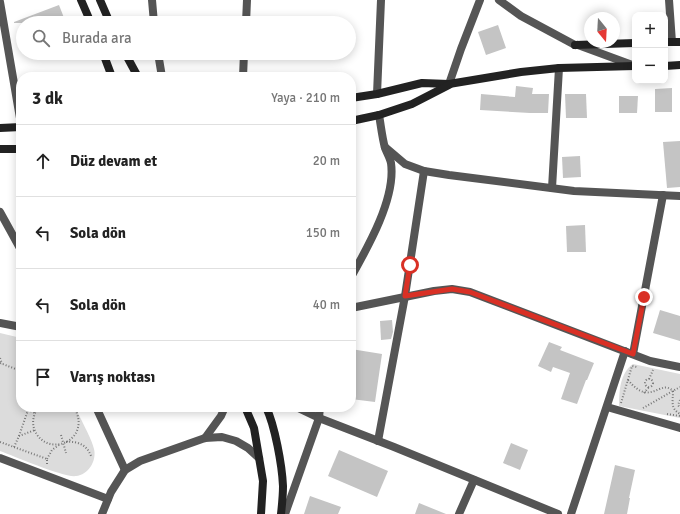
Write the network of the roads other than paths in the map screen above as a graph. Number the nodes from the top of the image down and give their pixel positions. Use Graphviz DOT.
graph roads {
  1 [pos="81,0"];
  2 [pos="100,0"];
  3 [pos="152,0"];
  4 [pos="247,0"];
  5 [pos="381,0"];
  6 [pos="480,0"];
  7 [pos="499,0"];
  8 [pos="669,0"];
  9 [pos="0,2"];
  10 [pos="88,16"];
  11 [pos="107,16"];
  12 [pos="153,16"];
  13 [pos="246,16"];
  14 [pos="672,42"];
  15 [pos="632,43"];
  16 [pos="575,44"];
  17 [pos="106,60"];
  18 [pos="129,60"];
  19 [pos="159,60"];
  20 [pos="244,60"];
  21 [pos="632,65"];
  22 [pos="680,65"];
  23 [pos="632,66"];
  24 [pos="668,66"];
  25 [pos="560,68"];
  26 [pos="110,72"];
  27 [pos="135,72"];
  28 [pos="161,72"];
  29 [pos="243,72"];
  30 [pos="449,84"];
  31 [pos="377,94"];
  32 [pos="16,96"];
  33 [pos="356,97"];
  34 [pos="379,115"];
  35 [pos="356,120"];
  36 [pos="16,126"];
  37 [pos="0,128"];
  38 [pos="385,147"];
  39 [pos="16,148"];
  40 [pos="0,149"];
  41 [pos="424,171"];
  42 [pos="552,188"];
  43 [pos="663,195"];
  44 [pos="680,196"];
  45 [pos="0,212"];
  46 [pos="16,241"];
  47 [pos="356,269"];
  48 [pos="405,296"];
  49 [pos="356,307"];
  50 [pos="0,323"];
  51 [pos="16,326"];
  52 [pos="625,351"];
  53 [pos="633,354"];
  54 [pos="680,366"];
  55 [pos="607,407"];
  56 [pos="98,412"];
  57 [pos="223,412"];
  58 [pos="247,412"];
  59 [pos="268,412"];
  60 [pos="306,412"];
  61 [pos="320,412"];
  62 [pos="319,418"];
  63 [pos="680,428"];
  64 [pos="205,438"];
  65 [pos="378,441"];
  66 [pos="0,458"];
  67 [pos="259,458"];
  68 [pos="125,470"];
  69 [pos="474,480"];
  70 [pos="108,499"];
  71 [pos="102,514"];
  72 [pos="261,514"];
  73 [pos="281,514"];
  74 [pos="285,514"];
  75 [pos="459,514"];
  76 [pos="558,514"];
  77 [pos="571,514"];
  1 -- 10 [label="main road"];
  2 -- 11 [label="main road"];
  3 -- 12 [label="street"];
  4 -- 13 [label="street"];
  5 -- 31 [label="street"];
  6 -- 30 [label="street"];
  7 -- 16 [label="street"];
  8 -- 14 [label="street"];
  9 -- 32 [label="street"];
  15 -- 16 [label="main road"];
  16 -- 21 [label="street"];
  17 -- 26 [label="main road"];
  18 -- 27 [label="main road"];
  19 -- 28 [label="street"];
  20 -- 29 [label="street"];
  22 -- 24 [label="main road"];
  23 -- 25 [label="main road"];
  25 -- 30 [label="main road"];
  25 -- 42 [label="street"];
  30 -- 31 [label="main road"];
  30 -- 34 [label="main road"];
  31 -- 33 [label="main road"];
  34 -- 35 [label="main road"];
  34 -- 38 [label="street"];
  36 -- 37 [label="main road"];
  38 -- 41 [label="street"];
  38 -- 47 [label="street"];
  39 -- 40 [label="main road"];
  41 -- 42 [label="street"];
  41 -- 48 [label="street"];
  42 -- 43 [label="street"];
  43 -- 44 [label="street"];
  43 -- 53 [label="street"];
  45 -- 46 [label="street"];
  48 -- 49 [label="street"];
  48 -- 52 [label="street"];
  48 -- 65 [label="street"];
  50 -- 51 [label="street"];
  52 -- 53 [label="street"];
  52 -- 55 [label="street"];
  53 -- 54 [label="street"];
  55 -- 63 [label="street"];
  55 -- 77 [label="street"];
  56 -- 68 [label="street"];
  57 -- 64 [label="street"];
  58 -- 67 [label="main road"];
  59 -- 73 [label="main road"];
  60 -- 62 [label="street"];
  61 -- 62 [label="street"];
  62 -- 65 [label="street"];
  62 -- 74 [label="street"];
  64 -- 67 [label="street"];
  64 -- 68 [label="street"];
  65 -- 69 [label="street"];
  66 -- 70 [label="street"];
  67 -- 72 [label="main road"];
  68 -- 70 [label="street"];
  69 -- 75 [label="street"];
  69 -- 76 [label="street"];
  70 -- 71 [label="street"];
}
